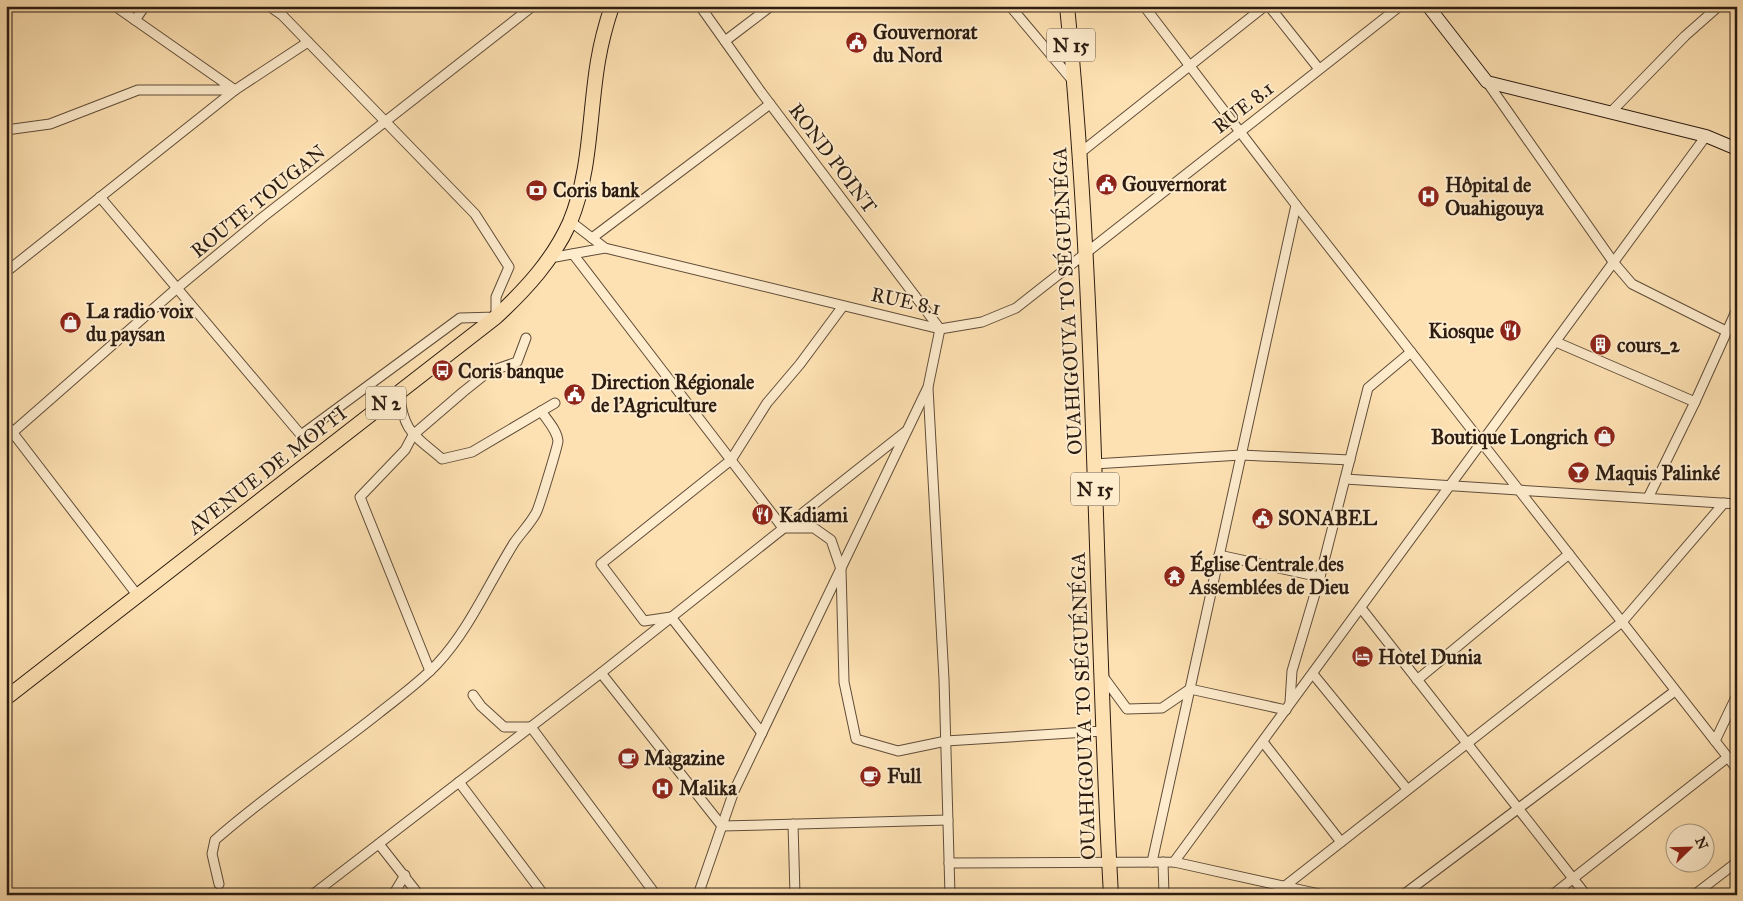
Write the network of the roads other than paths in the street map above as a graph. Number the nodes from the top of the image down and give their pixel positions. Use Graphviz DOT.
graph roads {
  1 [pos="115,6"];
  2 [pos="145,6"];
  3 [pos="269,6"];
  4 [pos="533,6"];
  5 [pos="612,6"];
  6 [pos="700,6"];
  7 [pos="771,6"];
  8 [pos="1010,6"];
  9 [pos="1067,6"];
  10 [pos="1144,6"];
  11 [pos="1265,6"];
  12 [pos="1269,6"];
  13 [pos="1400,6"];
  14 [pos="1428,6"];
  15 [pos="1719,6"];
  16 [pos="135,20"];
  17 [pos="308,42"];
  18 [pos="725,42"];
  19 [pos="1189,65"];
  20 [pos="1319,70"];
  21 [pos="1487,82"];
  22 [pos="1075,84"];
  23 [pos="235,90"];
  24 [pos="770,104"];
  25 [pos="1612,112"];
  26 [pos="387,121"];
  27 [pos="6,130"];
  28 [pos="1241,131"];
  29 [pos="1706,136"];
  30 [pos="1737,149"];
  31 [pos="1080,153"];
  32 [pos="100,197"];
  33 [pos="1296,205"];
  34 [pos="570,221"];
  35 [pos="592,238"];
  36 [pos="604,248"];
  37 [pos="1086,252"];
  38 [pos="573,254"];
  39 [pos="550,258"];
  40 [pos="1614,263"];
  41 [pos="6,272"];
  42 [pos="176,289"];
  43 [pos="843,306"];
  44 [pos="1737,309"];
  45 [pos="496,317"];
  46 [pos="940,329"];
  47 [pos="1726,331"];
  48 [pos="526,338"];
  49 [pos="1556,342"];
  50 [pos="1411,352"];
  51 [pos="928,387"];
  52 [pos="399,393"];
  53 [pos="1695,402"];
  54 [pos="555,404"];
  55 [pos="541,412"];
  56 [pos="6,424"];
  57 [pos="908,430"];
  58 [pos="13,432"];
  59 [pos="414,435"];
  60 [pos="1483,442"];
  61 [pos="1241,455"];
  62 [pos="731,460"];
  63 [pos="1350,460"];
  64 [pos="1094,464"];
  65 [pos="1345,479"];
  66 [pos="1451,486"];
  67 [pos="1520,491"];
  68 [pos="1737,494"];
  69 [pos="1648,498"];
  70 [pos="1731,503"];
  71 [pos="783,528"];
  72 [pos="1569,554"];
  73 [pos="1219,555"];
  74 [pos="841,569"];
  75 [pos="1320,577"];
  76 [pos="138,596"];
  77 [pos="1361,608"];
  78 [pos="671,617"];
  79 [pos="1622,622"];
  80 [pos="430,671"];
  81 [pos="601,673"];
  82 [pos="1313,674"];
  83 [pos="1102,675"];
  84 [pos="1417,680"];
  85 [pos="1190,688"];
  86 [pos="1675,691"];
  87 [pos="473,695"];
  88 [pos="1737,695"];
  89 [pos="6,698"];
  90 [pos="1288,706"];
  91 [pos="531,727"];
  92 [pos="1103,732"];
  93 [pos="762,733"];
  94 [pos="946,741"];
  95 [pos="1715,741"];
  96 [pos="1262,742"];
  97 [pos="1465,743"];
  98 [pos="1728,757"];
  99 [pos="1737,769"];
  100 [pos="459,782"];
  101 [pos="1407,789"];
  102 [pos="1517,809"];
  103 [pos="948,820"];
  104 [pos="793,824"];
  105 [pos="722,826"];
  106 [pos="1341,842"];
  107 [pos="379,844"];
  108 [pos="1109,862"];
  109 [pos="1152,862"];
  110 [pos="1163,862"];
  111 [pos="1174,862"];
  112 [pos="1737,862"];
  113 [pos="949,863"];
  114 [pos="405,875"];
  115 [pos="1573,878"];
  116 [pos="219,884"];
  117 [pos="1285,886"];
  118 [pos="315,894"];
  119 [pos="393,895"];
  120 [pos="419,895"];
  121 [pos="544,895"];
  122 [pos="656,895"];
  123 [pos="698,895"];
  124 [pos="795,895"];
  125 [pos="950,895"];
  126 [pos="1111,895"];
  127 [pos="1164,895"];
  128 [pos="1324,895"];
  129 [pos="1403,895"];
  130 [pos="1552,895"];
  131 [pos="1586,895"];
  132 [pos="1694,895"];
  1 -- 16 [label="street"];
  2 -- 16 [label="street"];
  3 -- 17 [label="street"];
  4 -- 26 [label="street, ROUTE TOUGAN"];
  5 -- 34 [label="main road, AVENUE DE MOPTI / N 2"];
  6 -- 18 [label="street, ROND POINT"];
  7 -- 18 [label="street"];
  8 -- 22 [label="street"];
  9 -- 22 [label="main road, OUAHIGOUYA TO SÉGUÉNÉGA / N 15"];
  10 -- 19 [label="street"];
  11 -- 19 [label="street"];
  12 -- 20 [label="street"];
  13 -- 20 [label="street, RUE 8.1"];
  14 -- 21 [label="main road"];
  15 -- 25 [label="street"];
  16 -- 23 [label="street"];
  17 -- 23 [label="street"];
  17 -- 26 [label="street"];
  18 -- 24 [label="street, ROND POINT"];
  19 -- 28 [label="street"];
  19 -- 31 [label="street"];
  20 -- 28 [label="street, RUE 8.1"];
  21 -- 25 [label="main road"];
  21 -- 40 [label="street"];
  22 -- 31 [label="main road, OUAHIGOUYA TO SÉGUÉNÉGA / N 15"];
  23 -- 27 [label="street"];
  23 -- 32 [label="street"];
  24 -- 35 [label="street"];
  24 -- 46 [label="street, ROND POINT"];
  25 -- 29 [label="main road"];
  26 -- 42 [label="street, ROUTE TOUGAN"];
  26 -- 45 [label="street"];
  28 -- 33 [label="street"];
  28 -- 37 [label="street, RUE 8.1"];
  29 -- 30 [label="main road"];
  29 -- 40 [label="street"];
  31 -- 37 [label="main road, OUAHIGOUYA TO SÉGUÉNÉGA / N 15"];
  32 -- 41 [label="street"];
  32 -- 42 [label="street"];
  33 -- 50 [label="street"];
  33 -- 61 [label="street"];
  34 -- 35 [label="street, RUE 8.1"];
  34 -- 39 [label="main road, AVENUE DE MOPTI / N 2"];
  35 -- 36 [label="street, RUE 8.1"];
  36 -- 38 [label="street, RUE 8.1"];
  36 -- 43 [label="street, RUE 8.1"];
  37 -- 46 [label="street, RUE 8.1"];
  37 -- 64 [label="main road, OUAHIGOUYA TO SÉGUÉNÉGA / N 15"];
  38 -- 39 [label="street, RUE 8.1"];
  38 -- 62 [label="street"];
  39 -- 45 [label="main road, AVENUE DE MOPTI / N 2"];
  40 -- 47 [label="street"];
  40 -- 49 [label="street"];
  42 -- 45 [label="street"];
  42 -- 58 [label="street, ROUTE TOUGAN"];
  43 -- 46 [label="street, RUE 8.1"];
  43 -- 62 [label="street"];
  44 -- 47 [label="street"];
  45 -- 52 [label="main road, AVENUE DE MOPTI / N 2"];
  46 -- 51 [label="street"];
  47 -- 53 [label="street"];
  48 -- 59 [label="street"];
  49 -- 53 [label="street"];
  49 -- 60 [label="street"];
  50 -- 60 [label="street"];
  50 -- 63 [label="street"];
  51 -- 57 [label="street"];
  51 -- 94 [label="street"];
  52 -- 59 [label="street"];
  52 -- 76 [label="main road, AVENUE DE MOPTI / N 2"];
  53 -- 69 [label="street"];
  54 -- 55 [label="street"];
  55 -- 59 [label="street"];
  55 -- 80 [label="street"];
  56 -- 58 [label="street"];
  57 -- 71 [label="street"];
  57 -- 74 [label="street"];
  58 -- 76 [label="street"];
  59 -- 80 [label="street"];
  60 -- 66 [label="street"];
  60 -- 67 [label="street"];
  61 -- 63 [label="street"];
  61 -- 64 [label="street"];
  61 -- 73 [label="street"];
  62 -- 71 [label="street"];
  62 -- 78 [label="street"];
  63 -- 65 [label="street"];
  64 -- 83 [label="main road, OUAHIGOUYA TO SÉGUÉNÉGA / N 15"];
  65 -- 66 [label="street"];
  65 -- 75 [label="street"];
  66 -- 67 [label="street"];
  66 -- 77 [label="street"];
  67 -- 69 [label="street"];
  67 -- 72 [label="street"];
  68 -- 70 [label="street"];
  69 -- 70 [label="street"];
  70 -- 79 [label="street"];
  71 -- 74 [label="street"];
  71 -- 78 [label="street"];
  72 -- 79 [label="street"];
  72 -- 84 [label="street"];
  73 -- 75 [label="street"];
  73 -- 85 [label="street"];
  74 -- 93 [label="street"];
  74 -- 94 [label="street"];
  75 -- 90 [label="street"];
  76 -- 89 [label="main road, AVENUE DE MOPTI / N 2"];
  77 -- 82 [label="street"];
  77 -- 84 [label="street"];
  78 -- 81 [label="street"];
  78 -- 93 [label="street"];
  79 -- 86 [label="street"];
  79 -- 97 [label="street"];
  80 -- 116 [label="street"];
  81 -- 91 [label="street"];
  81 -- 105 [label="street"];
  82 -- 90 [label="street"];
  82 -- 101 [label="street"];
  83 -- 85 [label="street"];
  83 -- 92 [label="main road, OUAHIGOUYA TO SÉGUÉNÉGA / N 15"];
  84 -- 97 [label="street"];
  85 -- 90 [label="street"];
  85 -- 109 [label="street"];
  86 -- 95 [label="street"];
  86 -- 102 [label="street"];
  87 -- 91 [label="street"];
  88 -- 95 [label="street"];
  90 -- 96 [label="street"];
  91 -- 100 [label="street"];
  91 -- 122 [label="street"];
  92 -- 94 [label="street"];
  92 -- 108 [label="main road, OUAHIGOUYA TO SÉGUÉNÉGA / N 15"];
  93 -- 105 [label="street"];
  94 -- 103 [label="street"];
  95 -- 98 [label="street"];
  96 -- 106 [label="street"];
  96 -- 111 [label="street"];
  97 -- 101 [label="street"];
  97 -- 102 [label="street"];
  98 -- 99 [label="street"];
  98 -- 115 [label="street"];
  100 -- 107 [label="street"];
  100 -- 121 [label="street"];
  101 -- 106 [label="street"];
  102 -- 115 [label="street"];
  102 -- 129 [label="street"];
  103 -- 104 [label="street"];
  103 -- 113 [label="street"];
  104 -- 105 [label="street"];
  104 -- 124 [label="street"];
  105 -- 123 [label="street"];
  106 -- 117 [label="street"];
  107 -- 114 [label="street"];
  107 -- 118 [label="street"];
  108 -- 109 [label="street"];
  108 -- 113 [label="street"];
  108 -- 126 [label="main road, OUAHIGOUYA TO SÉGUÉNÉGA / N 15"];
  109 -- 110 [label="street"];
  110 -- 111 [label="street"];
  110 -- 127 [label="street"];
  111 -- 117 [label="street"];
  112 -- 132 [label="street"];
  113 -- 125 [label="street"];
  114 -- 119 [label="street"];
  114 -- 120 [label="street"];
  115 -- 130 [label="street"];
  115 -- 131 [label="street"];
  117 -- 128 [label="street"];
}
